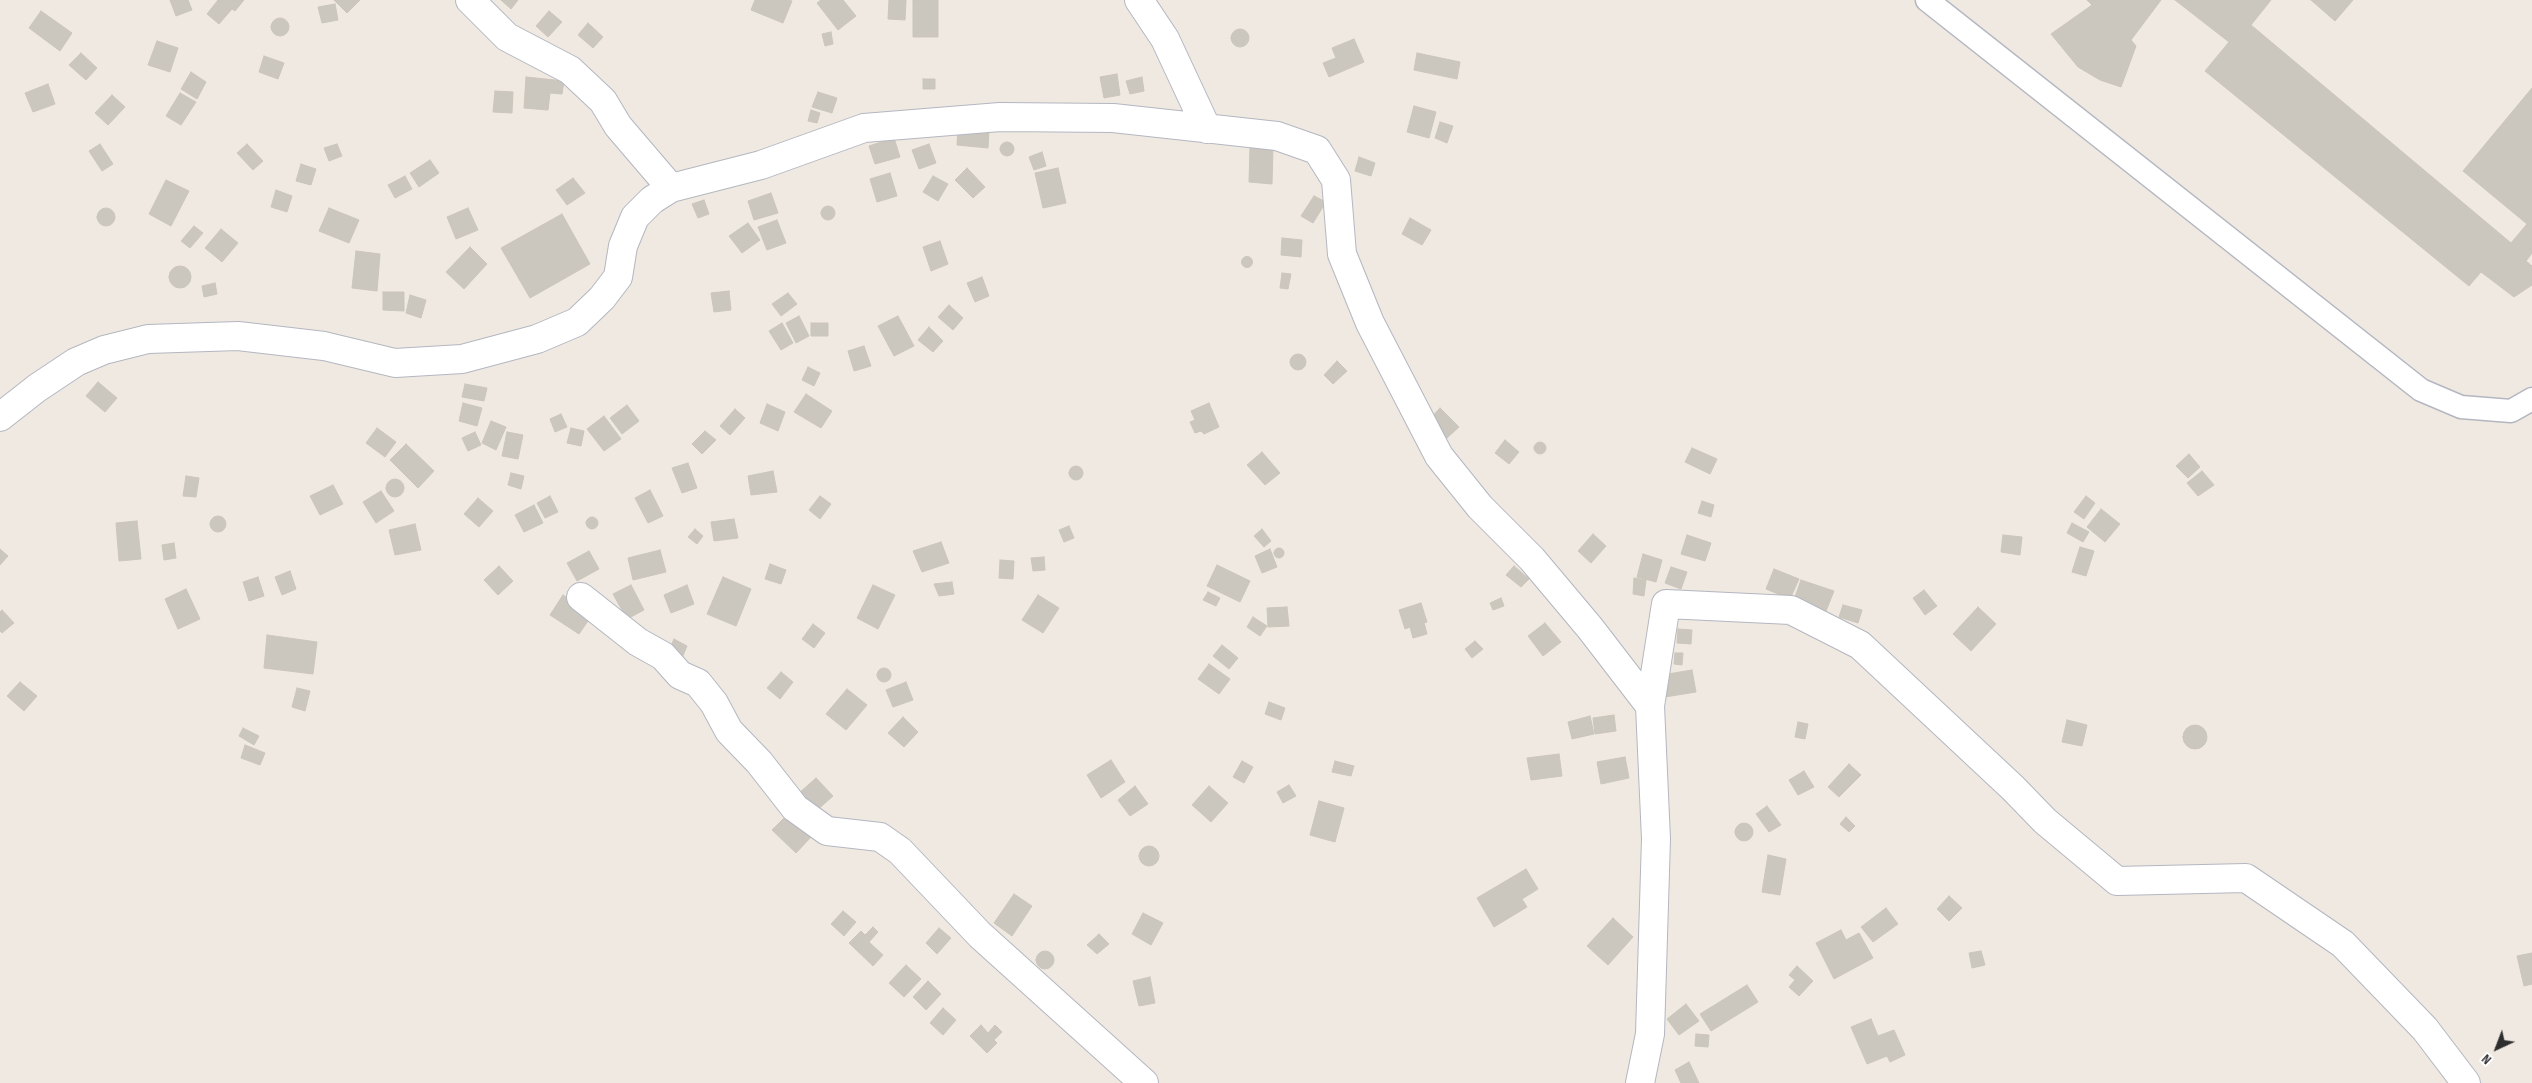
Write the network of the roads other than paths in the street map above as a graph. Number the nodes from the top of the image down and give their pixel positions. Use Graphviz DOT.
graph roads {
  1 [pos="470,0"];
  2 [pos="1139,0"];
  3 [pos="1926,0"];
  4 [pos="1206,129"];
  5 [pos="671,188"];
  6 [pos="2532,399"];
  7 [pos="0,417"];
  8 [pos="580,597"];
  9 [pos="1650,706"];
  10 [pos="1144,1083"];
  11 [pos="1640,1083"];
  12 [pos="2466,1083"];
  1 -- 5 [label="street"];
  2 -- 4 [label="street"];
  3 -- 6 [label="lane"];
  4 -- 5 [label="street"];
  4 -- 9 [label="street"];
  5 -- 7 [label="street"];
  8 -- 10 [label="street"];
  9 -- 11 [label="street"];
  9 -- 12 [label="street"];
}
